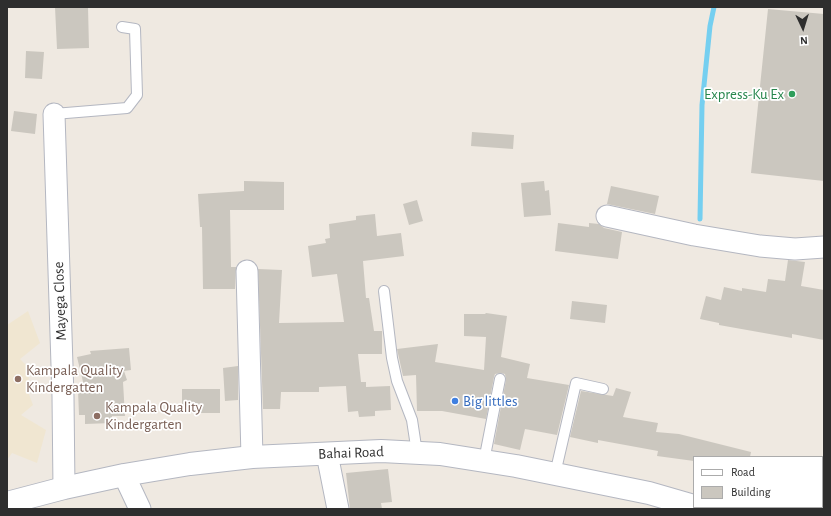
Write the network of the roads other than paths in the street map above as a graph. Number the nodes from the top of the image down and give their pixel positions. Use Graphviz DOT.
graph roads {
  1 [pos="122,27"];
  2 [pos="54,114"];
  3 [pos="607,216"];
  4 [pos="824,247"];
  5 [pos="247,271"];
  6 [pos="384,291"];
  7 [pos="500,379"];
  8 [pos="603,389"];
  9 [pos="417,453"];
  10 [pos="327,454"];
  11 [pos="252,457"];
  12 [pos="484,461"];
  13 [pos="555,474"];
  14 [pos="124,475"];
  15 [pos="64,488"];
  16 [pos="7,503"];
  17 [pos="693,506"];
  18 [pos="140,509"];
  19 [pos="338,509"];
  1 -- 2 [label="lane"];
  2 -- 15 [label="street, Mayega Close"];
  3 -- 4 [label="street"];
  5 -- 11 [label="street"];
  6 -- 9 [label="lane"];
  7 -- 12 [label="lane"];
  8 -- 13 [label="lane"];
  9 -- 10 [label="street, Bahai Road"];
  9 -- 12 [label="street, Bahai Road"];
  10 -- 11 [label="street, Bahai Road"];
  10 -- 19 [label="street"];
  11 -- 14 [label="street, Bahai Road"];
  12 -- 13 [label="street, Bahai Road"];
  13 -- 17 [label="street, Bahai Road"];
  14 -- 15 [label="street, Bahai Road"];
  14 -- 18 [label="street"];
  15 -- 16 [label="street, Bahai Road"];
}
